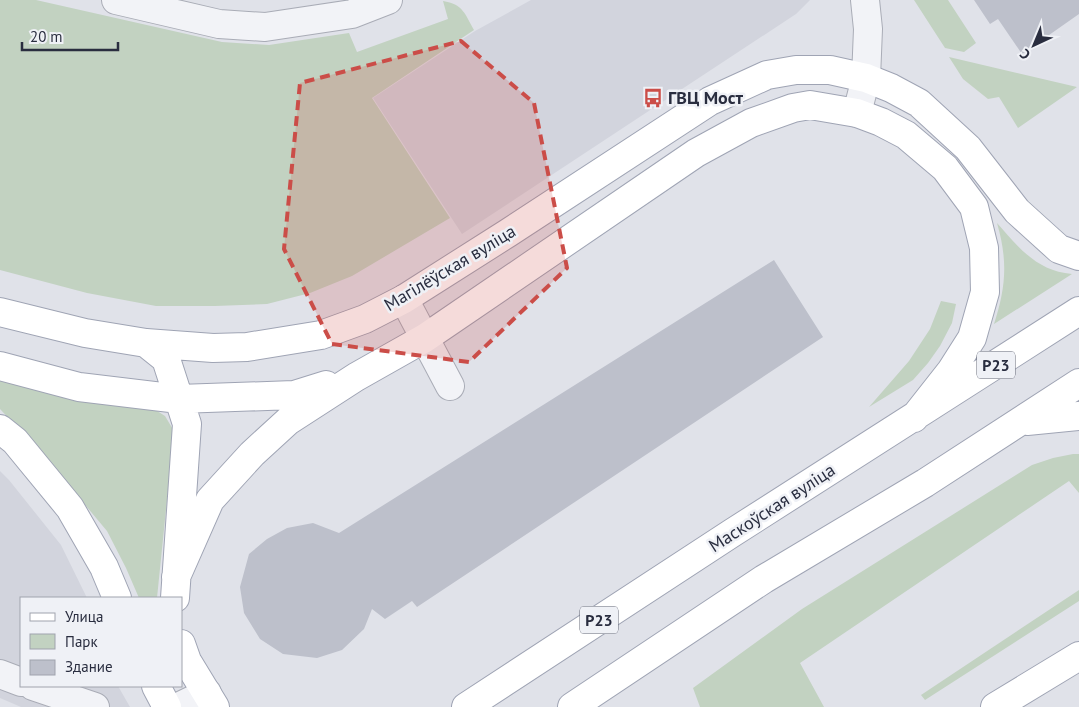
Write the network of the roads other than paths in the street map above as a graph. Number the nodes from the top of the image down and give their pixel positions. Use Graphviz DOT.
graph roads {
  1 [pos="116,0"];
  2 [pos="388,0"];
  3 [pos="865,0"];
  4 [pos="866,78"];
  5 [pos="857,113"];
  6 [pos="1079,256"];
  7 [pos="404,299"];
  8 [pos="0,312"];
  9 [pos="1079,312"];
  10 [pos="425,338"];
  11 [pos="146,344"];
  12 [pos="0,366"];
  13 [pos="356,378"];
  14 [pos="1079,383"];
  15 [pos="450,386"];
  16 [pos="179,399"];
  17 [pos="1079,416"];
  18 [pos="914,418"];
  19 [pos="1020,422"];
  20 [pos="0,428"];
  21 [pos="175,588"];
  22 [pos="117,597"];
  23 [pos="182,647"];
  24 [pos="1079,656"];
  25 [pos="0,674"];
  26 [pos="20,682"];
  27 [pos="36,687"];
  28 [pos="157,687"];
  29 [pos="211,700"];
  30 [pos="95,707"];
  31 [pos="167,707"];
  32 [pos="178,707"];
  33 [pos="466,707"];
  34 [pos="572,707"];
  35 [pos="995,707"];
  1 -- 2 [label="lane"];
  3 -- 4 [label="lane"];
  4 -- 5 [label="lane"];
  4 -- 6 [label="main road, Магілёўская вуліца"];
  4 -- 7 [label="main road, Магілёўская вуліца"];
  5 -- 10 [label="main road"];
  5 -- 18 [label="main road"];
  7 -- 10 [label="lane"];
  7 -- 11 [label="main road, Магілёўская вуліца"];
  8 -- 11 [label="main road, Магілёўская вуліца"];
  9 -- 18 [label="main road, Маскоўская вуліца / Р23"];
  10 -- 13 [label="main road"];
  10 -- 15 [label="lane"];
  11 -- 16 [label="main road"];
  12 -- 16 [label="main road"];
  13 -- 16 [label="main road"];
  13 -- 21 [label="main road"];
  14 -- 19 [label="main road"];
  16 -- 21 [label="main road"];
  17 -- 19 [label="main road"];
  18 -- 33 [label="main road, Маскоўская вуліца / Р23"];
  19 -- 34 [label="main road"];
  20 -- 22 [label="main road"];
  23 -- 29 [label="main road"];
  24 -- 35 [label="main road"];
  25 -- 26 [label="lane"];
  27 -- 30 [label="lane"];
  28 -- 31 [label="main road"];
  29 -- 32 [label="lane"];
}
